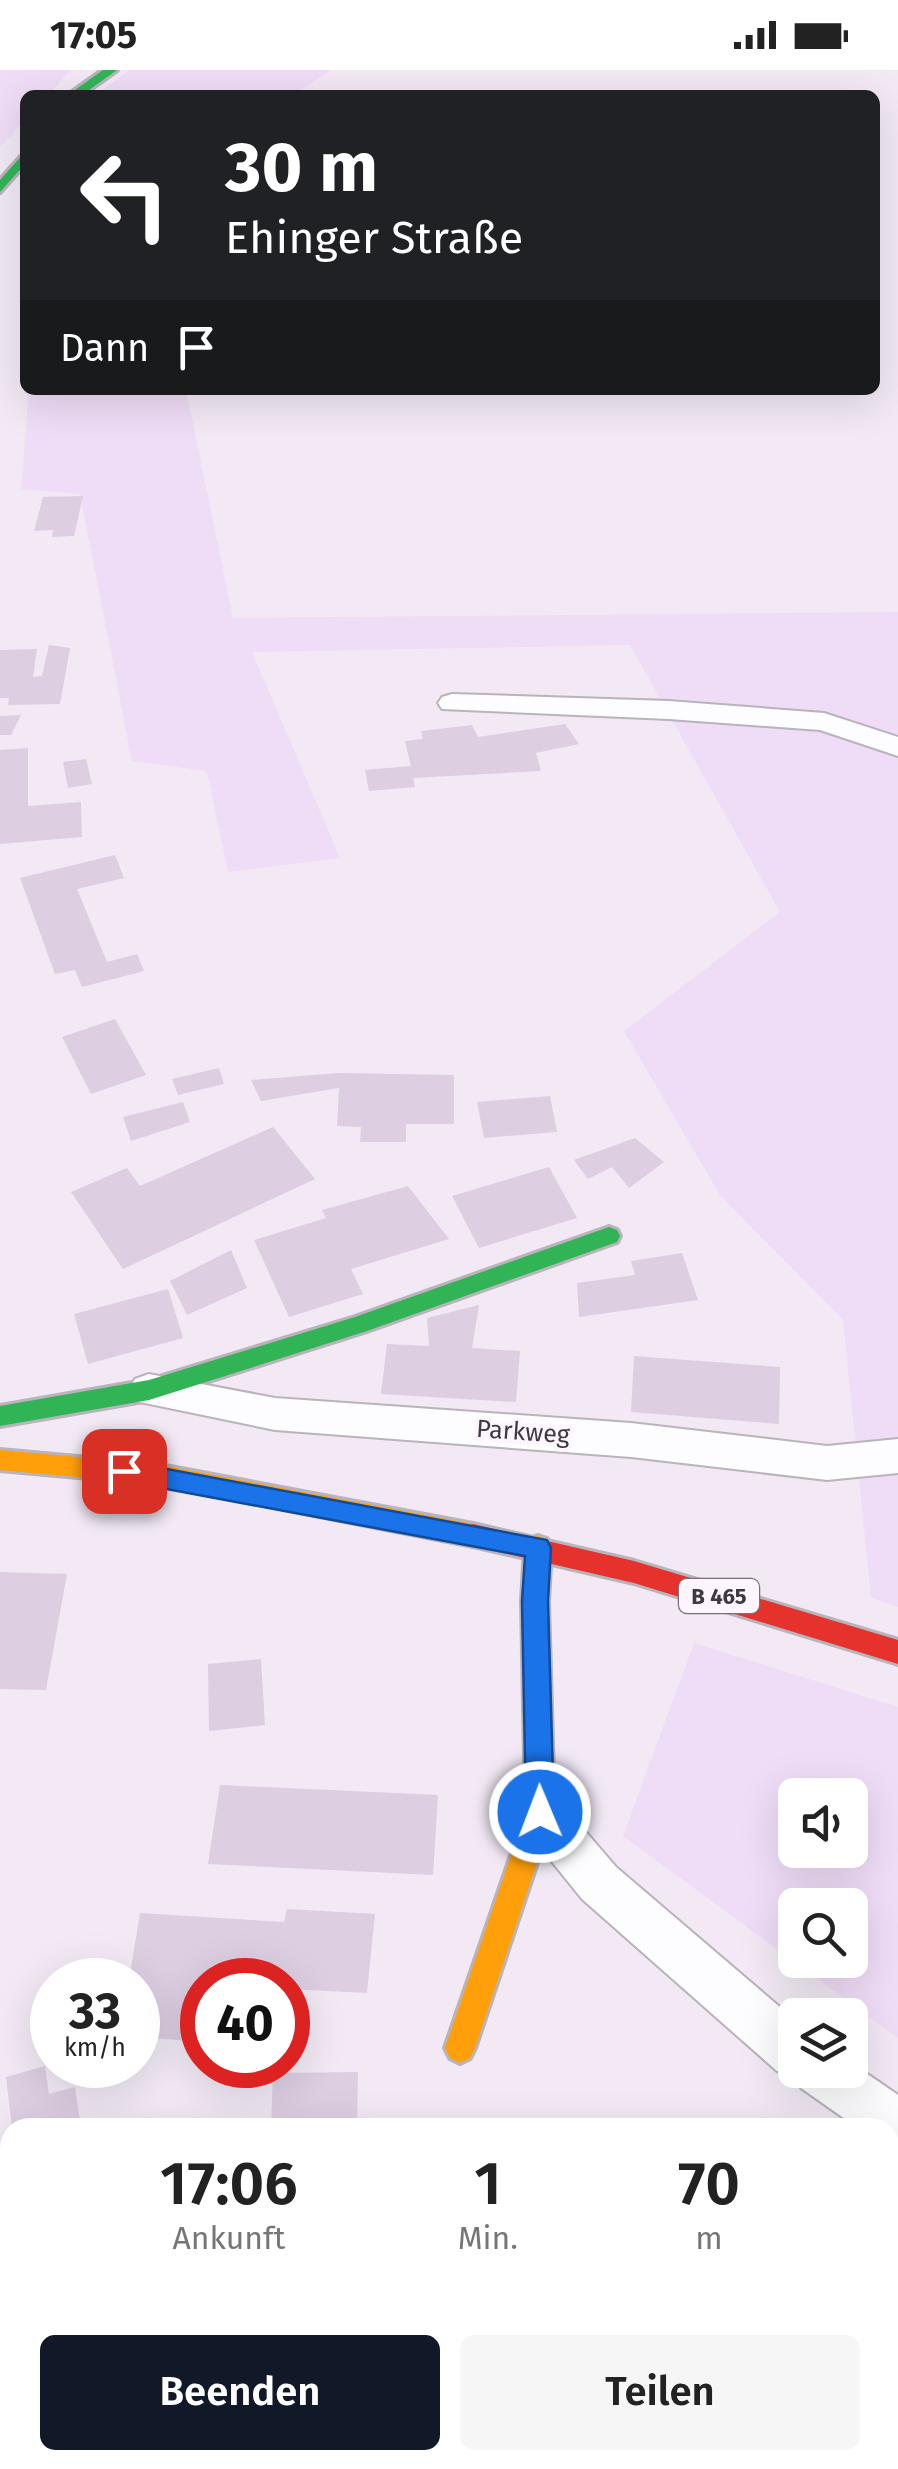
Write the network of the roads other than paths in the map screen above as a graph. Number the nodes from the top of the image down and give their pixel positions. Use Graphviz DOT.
graph roads {
  1 [pos="111,70"];
  2 [pos="81,90"];
  3 [pos="20,162"];
  4 [pos="0,188"];
  5 [pos="452,702"];
  6 [pos="898,747"];
  7 [pos="609,1236"];
  8 [pos="149,1390"];
  9 [pos="0,1416"];
  10 [pos="898,1456"];
  11 [pos="0,1460"];
  12 [pos="538,1548"];
  13 [pos="898,1652"];
  14 [pos="540,1812"];
  15 [pos="778,2038"];
  16 [pos="460,2048"];
  17 [pos="845,2088"];
  18 [pos="888,2118"];
  1 -- 2 [label="street"];
  3 -- 4 [label="street"];
  5 -- 6 [label="lane"];
  7 -- 8 [label="street, Parkweg"];
  8 -- 9 [label="street, Parkweg"];
  8 -- 10 [label="lane, Parkweg"];
  11 -- 12 [label="street, B 465"];
  12 -- 13 [label="street, B 465"];
  12 -- 14 [label="street"];
  14 -- 15 [label="lane"];
  14 -- 16 [label="street"];
  17 -- 18 [label="lane"];
}
